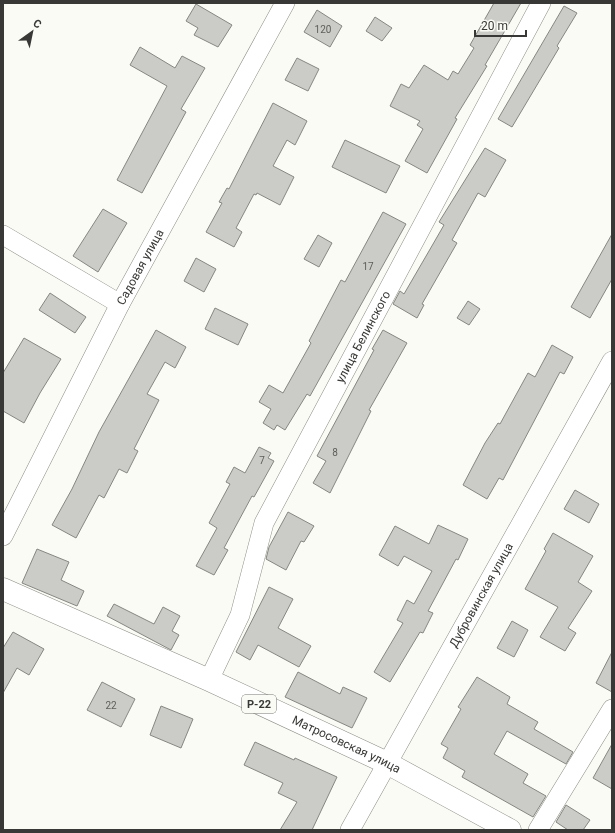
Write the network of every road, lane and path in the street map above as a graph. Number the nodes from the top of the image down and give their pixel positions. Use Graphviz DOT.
graph roads {
  1 [pos="285,3"];
  2 [pos="541,3"];
  3 [pos="3,235"];
  4 [pos="120,304"];
  5 [pos="612,360"];
  6 [pos="3,536"];
  7 [pos="3,589"];
  8 [pos="209,680"];
  9 [pos="612,709"];
  10 [pos="387,763"];
  11 [pos="350,830"];
  12 [pos="510,830"];
  13 [pos="538,830"];
  1 -- 4 [label="street, Садовая улица"];
  2 -- 8 [label="street, улица Белинского"];
  3 -- 4 [label="street"];
  4 -- 6 [label="street, Садовая улица"];
  5 -- 10 [label="street, Дубровинская улица"];
  7 -- 8 [label="highway, Матросовская улица / Р-22"];
  8 -- 10 [label="highway, Матросовская улица / Р-22"];
  9 -- 13 [label="street"];
  10 -- 11 [label="street, Дубровинская улица"];
  10 -- 12 [label="highway, Матросовская улица / Р-22"];
}
